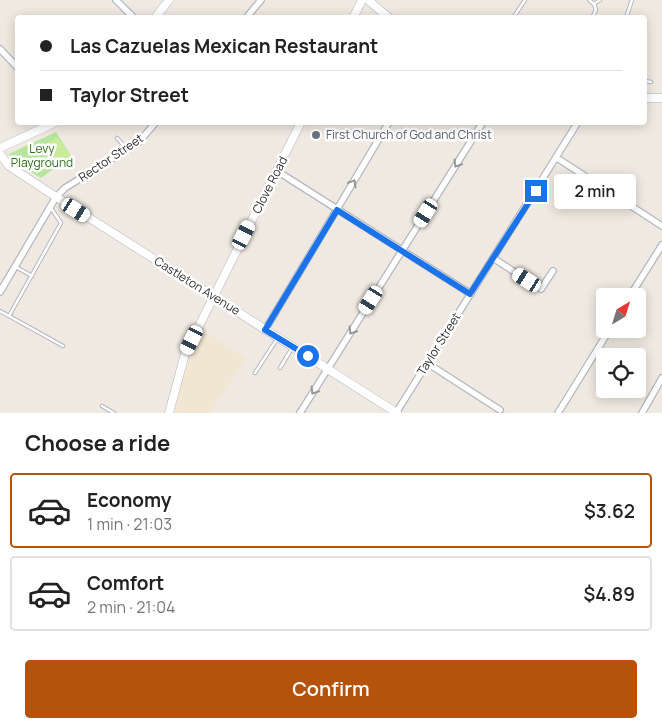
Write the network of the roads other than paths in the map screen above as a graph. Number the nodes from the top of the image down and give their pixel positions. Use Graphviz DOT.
graph roads {
  1 [pos="116,0"];
  2 [pos="169,0"];
  3 [pos="261,0"];
  4 [pos="362,0"];
  5 [pos="368,0"];
  6 [pos="526,0"];
  7 [pos="589,0"];
  8 [pos="600,0"];
  9 [pos="632,0"];
  10 [pos="594,4"];
  11 [pos="131,15"];
  12 [pos="157,15"];
  13 [pos="248,15"];
  14 [pos="354,15"];
  15 [pos="386,15"];
  16 [pos="515,15"];
  17 [pos="594,15"];
  18 [pos="627,15"];
  19 [pos="1,52"];
  20 [pos="15,65"];
  21 [pos="647,81"];
  22 [pos="651,82"];
  23 [pos="647,98"];
  24 [pos="662,98"];
  25 [pos="50,125"];
  26 [pos="154,125"];
  27 [pos="299,125"];
  28 [pos="388,125"];
  29 [pos="481,125"];
  30 [pos="576,125"];
  31 [pos="117,138"];
  32 [pos="0,148"];
  33 [pos="127,150"];
  34 [pos="0,154"];
  35 [pos="557,158"];
  36 [pos="276,171"];
  37 [pos="56,196"];
  38 [pos="49,208"];
  39 [pos="337,210"];
  40 [pos="662,226"];
  41 [pos="662,245"];
  42 [pos="402,251"];
  43 [pos="493,258"];
  44 [pos="15,266"];
  45 [pos="553,271"];
  46 [pos="32,276"];
  47 [pos="635,288"];
  48 [pos="0,292"];
  49 [pos="470,294"];
  50 [pos="214,296"];
  51 [pos="0,311"];
  52 [pos="9,316"];
  53 [pos="265,330"];
  54 [pos="278,338"];
  55 [pos="604,338"];
  56 [pos="63,346"];
  57 [pos="293,347"];
  58 [pos="427,363"];
  59 [pos="280,368"];
  60 [pos="328,369"];
  61 [pos="255,373"];
  62 [pos="662,378"];
  63 [pos="102,406"];
  64 [pos="500,410"];
  65 [pos="114,413"];
  66 [pos="168,413"];
  67 [pos="300,413"];
  68 [pos="396,413"];
  69 [pos="558,413"];
  70 [pos="642,413"];
  1 -- 11 [label="street"];
  2 -- 12 [label="street"];
  3 -- 13 [label="street"];
  4 -- 14 [label="street"];
  5 -- 15 [label="street"];
  6 -- 16 [label="lane"];
  7 -- 10 [label="lane"];
  8 -- 10 [label="lane"];
  9 -- 18 [label="lane"];
  10 -- 17 [label="lane"];
  19 -- 20 [label="street"];
  21 -- 22 [label="lane"];
  23 -- 24 [label="street"];
  25 -- 32 [label="street"];
  26 -- 33 [label="street, Rector Street"];
  27 -- 36 [label="street, Clove Road"];
  39 -- 28 [label="street, one-way"];
  29 -- 42 [label="street, one-way"];
  30 -- 35 [label="street, Taylor Street"];
  31 -- 33 [label="lane"];
  33 -- 37 [label="street, Rector Street"];
  34 -- 37 [label="street, Castleton Avenue"];
  35 -- 40 [label="street"];
  35 -- 43 [label="street, Taylor Street"];
  36 -- 39 [label="street"];
  36 -- 50 [label="street, Clove Road"];
  37 -- 38 [label="street, Rector Street"];
  37 -- 50 [label="street, Castleton Avenue"];
  38 -- 44 [label="street, Rector Street"];
  38 -- 46 [label="lane"];
  39 -- 42 [label="street"];
  39 -- 53 [label="street"];
  41 -- 47 [label="street"];
  42 -- 49 [label="street"];
  42 -- 60 [label="street, one-way"];
  43 -- 45 [label="street"];
  43 -- 49 [label="street, Taylor Street"];
  44 -- 46 [label="lane"];
  44 -- 48 [label="street, Rector Street"];
  46 -- 52 [label="lane"];
  49 -- 58 [label="street, Taylor Street"];
  50 -- 53 [label="street, Castleton Avenue"];
  50 -- 66 [label="street, Clove Road"];
  51 -- 52 [label="lane"];
  52 -- 56 [label="lane"];
  53 -- 54 [label="street, Castleton Avenue"];
  54 -- 57 [label="street, Castleton Avenue"];
  54 -- 61 [label="lane"];
  55 -- 69 [label="street"];
  57 -- 59 [label="lane"];
  57 -- 60 [label="street, Castleton Avenue"];
  58 -- 64 [label="street"];
  58 -- 68 [label="street, Taylor Street"];
  60 -- 67 [label="street, one-way"];
  60 -- 68 [label="street, Castleton Avenue"];
  62 -- 70 [label="street"];
  63 -- 65 [label="lane"];
}
